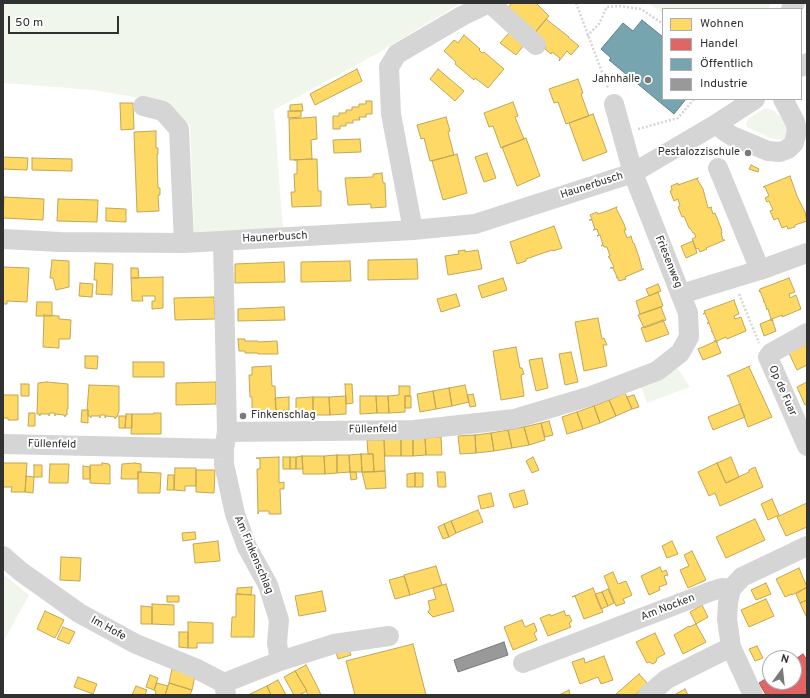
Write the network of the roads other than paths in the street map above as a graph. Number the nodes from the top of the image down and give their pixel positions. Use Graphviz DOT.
graph roads {
  1 [pos="490,3"];
  2 [pos="536,45"];
  3 [pos="753,100"];
  4 [pos="784,100"];
  5 [pos="614,104"];
  6 [pos="143,106"];
  7 [pos="718,123"];
  8 [pos="718,168"];
  9 [pos="632,173"];
  10 [pos="413,230"];
  11 [pos="3,239"];
  12 [pos="223,241"];
  13 [pos="184,243"];
  14 [pos="807,253"];
  15 [pos="760,270"];
  16 [pos="681,294"];
  17 [pos="807,333"];
  18 [pos="226,441"];
  19 [pos="3,444"];
  20 [pos="807,446"];
  21 [pos="807,546"];
  22 [pos="3,556"];
  23 [pos="731,589"];
  24 [pos="390,636"];
  25 [pos="732,647"];
  26 [pos="280,661"];
  27 [pos="524,663"];
  28 [pos="225,689"];
  29 [pos="648,695"];
  30 [pos="752,695"];
  1 -- 2 [label="street"];
  1 -- 10 [label="street"];
  3 -- 7 [label="street, Haunerbusch"];
  4 -- 7 [label="street"];
  5 -- 9 [label="street, Friesenweg"];
  6 -- 13 [label="street"];
  7 -- 9 [label="street, Haunerbusch"];
  8 -- 15 [label="street"];
  9 -- 10 [label="street, Haunerbusch"];
  9 -- 16 [label="street, Friesenweg"];
  10 -- 12 [label="street, Haunerbusch"];
  11 -- 13 [label="street, Haunerbusch"];
  12 -- 13 [label="street, Haunerbusch"];
  12 -- 18 [label="street, Am Finkenschlag"];
  14 -- 15 [label="street, Friesenweg"];
  15 -- 16 [label="street, Friesenweg"];
  16 -- 18 [label="street, Füllenfeld"];
  17 -- 20 [label="street, Op de Fuar"];
  18 -- 19 [label="street, Füllenfeld"];
  18 -- 26 [label="street, Am Finkenschlag"];
  21 -- 23 [label="street"];
  22 -- 28 [label="street, Im Hofe"];
  23 -- 25 [label="street"];
  23 -- 27 [label="street, Am Nocken"];
  24 -- 26 [label="street, Im Hofe"];
  25 -- 29 [label="street"];
  25 -- 30 [label="street"];
  26 -- 28 [label="street, Im Hofe"];
}
